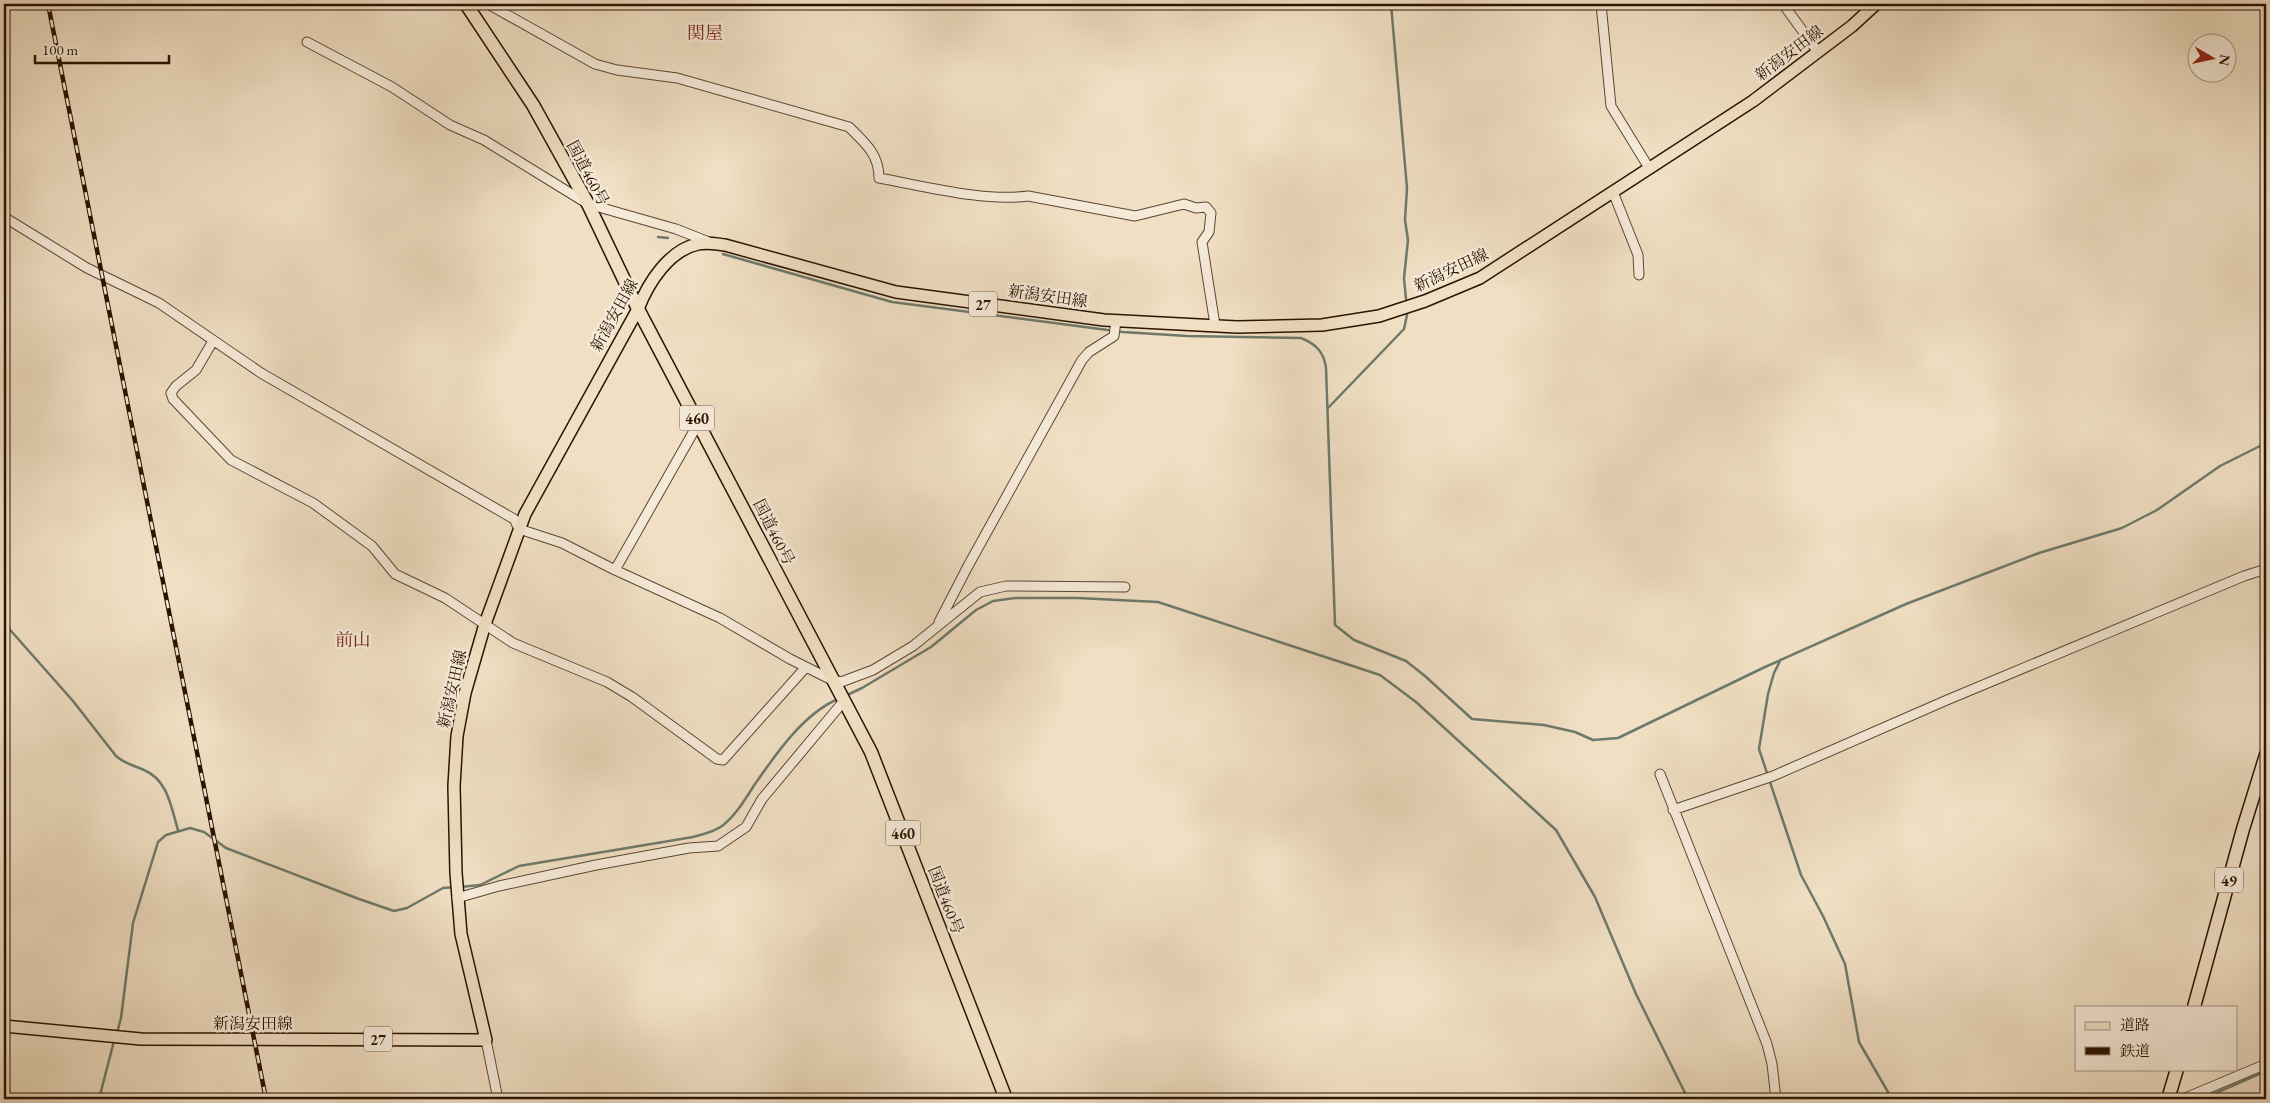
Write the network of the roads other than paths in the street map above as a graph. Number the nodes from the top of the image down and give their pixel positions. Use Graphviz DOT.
graph roads {
  1 [pos="466,4"];
  2 [pos="488,4"];
  3 [pos="1601,4"];
  4 [pos="1783,4"];
  5 [pos="1876,4"];
  6 [pos="307,42"];
  7 [pos="1818,52"];
  8 [pos="1649,168"];
  9 [pos="1613,192"];
  10 [pos="588,204"];
  11 [pos="4,217"];
  12 [pos="710,243"];
  13 [pos="1640,275"];
  14 [pos="638,308"];
  15 [pos="1116,321"];
  16 [pos="1215,325"];
  17 [pos="213,341"];
  18 [pos="699,422"];
  19 [pos="519,529"];
  20 [pos="2266,569"];
  21 [pos="615,570"];
  22 [pos="1125,587"];
  23 [pos="485,624"];
  24 [pos="938,625"];
  25 [pos="806,667"];
  26 [pos="834,684"];
  27 [pos="843,702"];
  28 [pos="2266,755"];
  29 [pos="1660,774"];
  30 [pos="1673,810"];
  31 [pos="458,898"];
  32 [pos="2194,1006"];
  33 [pos="4,1026"];
  34 [pos="486,1040"];
  35 [pos="2266,1064"];
  36 [pos="2176,1070"];
  37 [pos="498,1099"];
  38 [pos="1006,1099"];
  39 [pos="1776,1099"];
  40 [pos="2168,1099"];
  41 [pos="2183,1099"];
  1 -- 10 [label="highway, 国道460号 / 460"];
  2 -- 16 [label="street"];
  3 -- 8 [label="street"];
  4 -- 7 [label="street"];
  5 -- 7 [label="main road, 新潟安田線 / 27"];
  6 -- 10 [label="street"];
  7 -- 8 [label="main road, 新潟安田線 / 27"];
  8 -- 9 [label="main road, 新潟安田線 / 27"];
  9 -- 13 [label="street"];
  9 -- 16 [label="main road, 新潟安田線 / 27"];
  10 -- 12 [label="street"];
  10 -- 14 [label="highway, 国道460号 / 460"];
  11 -- 17 [label="street"];
  12 -- 14 [label="main road, 新潟安田線 / 27"];
  12 -- 15 [label="main road, 新潟安田線 / 27"];
  14 -- 18 [label="highway, 国道460号 / 460"];
  14 -- 19 [label="main road, 新潟安田線 / 27"];
  15 -- 16 [label="main road, 新潟安田線 / 27"];
  15 -- 24 [label="street"];
  17 -- 19 [label="street"];
  17 -- 23 [label="street"];
  18 -- 21 [label="street"];
  18 -- 26 [label="highway, 国道460号 / 460"];
  19 -- 21 [label="street"];
  19 -- 23 [label="main road, 新潟安田線 / 27"];
  20 -- 30 [label="street"];
  21 -- 25 [label="street"];
  22 -- 24 [label="street"];
  23 -- 25 [label="street"];
  23 -- 31 [label="main road, 新潟安田線 / 27"];
  24 -- 26 [label="street"];
  25 -- 26 [label="street"];
  26 -- 27 [label="highway, 国道460号 / 460"];
  27 -- 31 [label="street"];
  27 -- 38 [label="highway, 国道460号 / 460"];
  28 -- 32 [label="highway, 49"];
  29 -- 30 [label="street"];
  30 -- 39 [label="street"];
  31 -- 34 [label="main road, 新潟安田線 / 27"];
  33 -- 34 [label="main road, 新潟安田線 / 27"];
  34 -- 37 [label="street"];
  35 -- 41 [label="street"];
  36 -- 40 [label="highway"];
}
